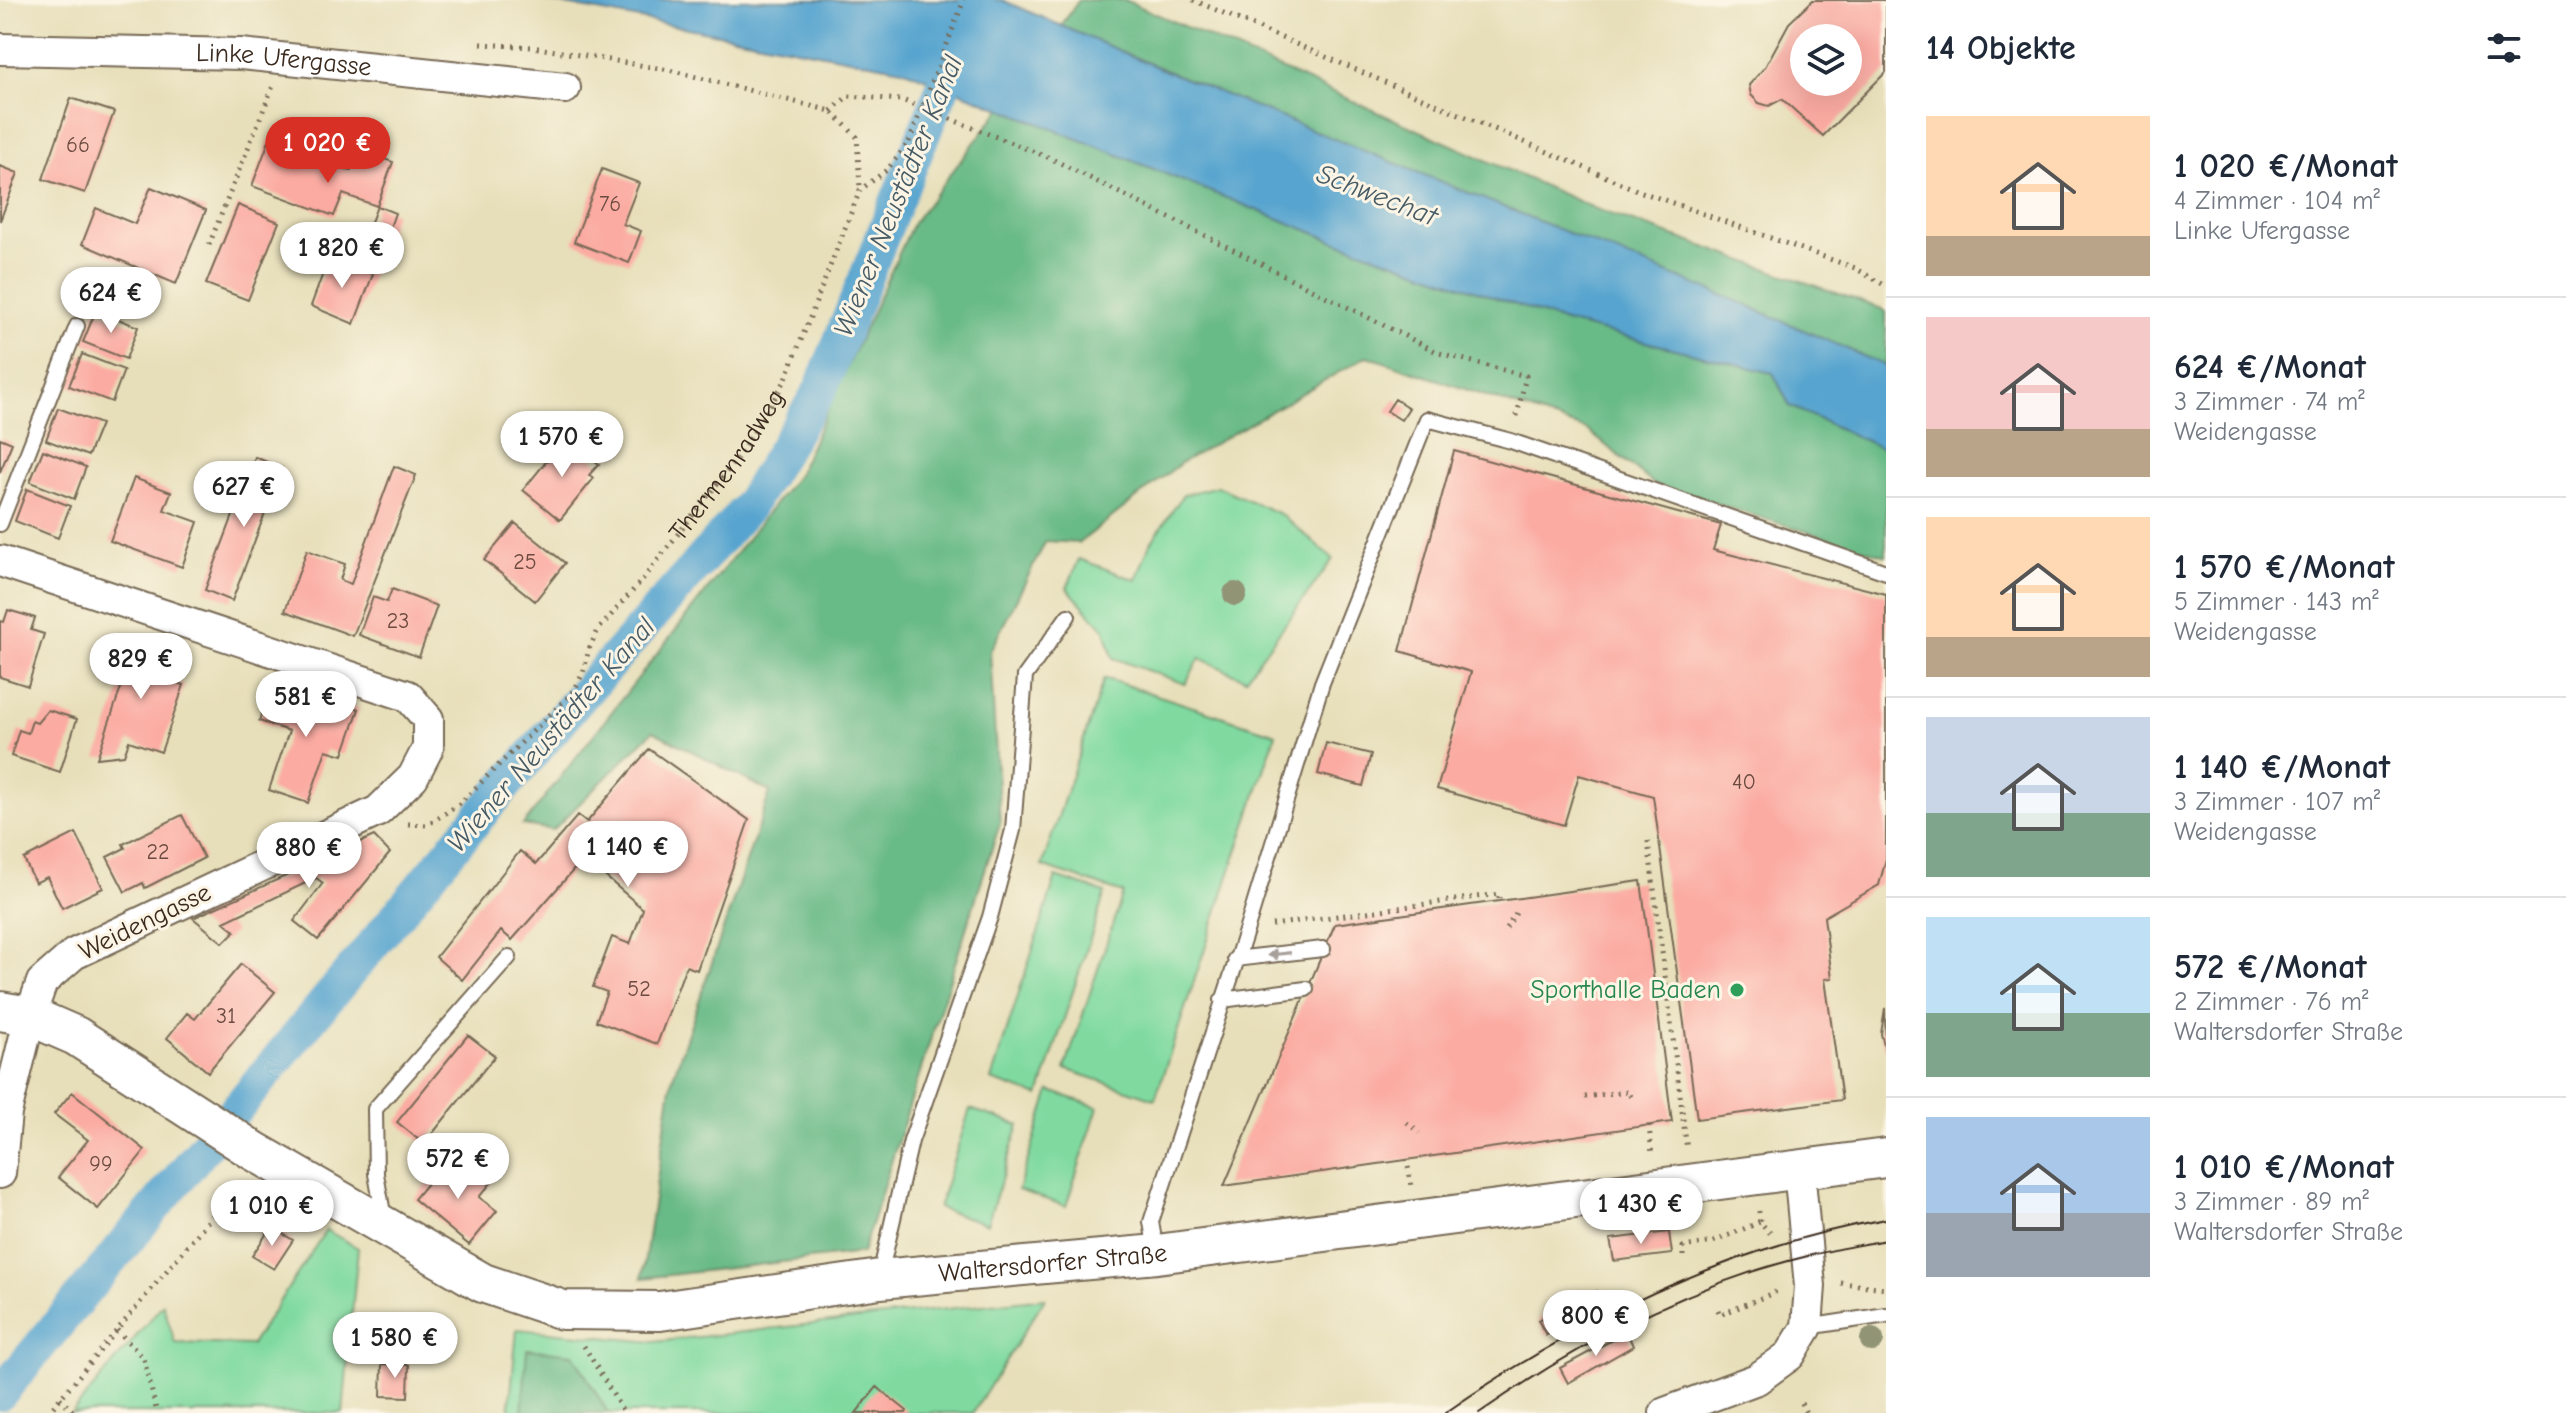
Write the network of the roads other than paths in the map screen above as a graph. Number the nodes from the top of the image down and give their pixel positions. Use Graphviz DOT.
graph roads {
  1 [pos="0,49"];
  2 [pos="565,88"];
  3 [pos="77,326"];
  4 [pos="0,524"];
  5 [pos="0,561"];
  6 [pos="1886,572"];
  7 [pos="1068,616"];
  8 [pos="1323,949"];
  9 [pos="509,957"];
  10 [pos="1235,959"];
  11 [pos="1306,989"];
  12 [pos="1222,1000"];
  13 [pos="15,1014"];
  14 [pos="1886,1158"];
  15 [pos="1799,1169"];
  16 [pos="0,1173"];
  17 [pos="385,1228"];
  18 [pos="1157,1254"];
  19 [pos="880,1279"];
  20 [pos="1886,1315"];
  21 [pos="1807,1327"];
  22 [pos="1665,1413"];
  1 -- 2 [label="street, Linke Ufergasse"];
  3 -- 4 [label="lane"];
  5 -- 13 [label="street, Weidengasse"];
  6 -- 10 [label="lane"];
  7 -- 19 [label="lane"];
  8 -- 10 [label="lane, one-way"];
  9 -- 17 [label="lane"];
  10 -- 12 [label="lane"];
  11 -- 12 [label="lane"];
  12 -- 18 [label="lane"];
  13 -- 16 [label="street"];
  13 -- 17 [label="street, Waltersdorfer Straße"];
  14 -- 15 [label="street, Waltersdorfer Straße"];
  15 -- 18 [label="street, Waltersdorfer Straße"];
  15 -- 21 [label="street"];
  17 -- 19 [label="street, Waltersdorfer Straße"];
  18 -- 19 [label="street, Waltersdorfer Straße"];
  20 -- 21 [label="lane"];
  21 -- 22 [label="street"];
}
